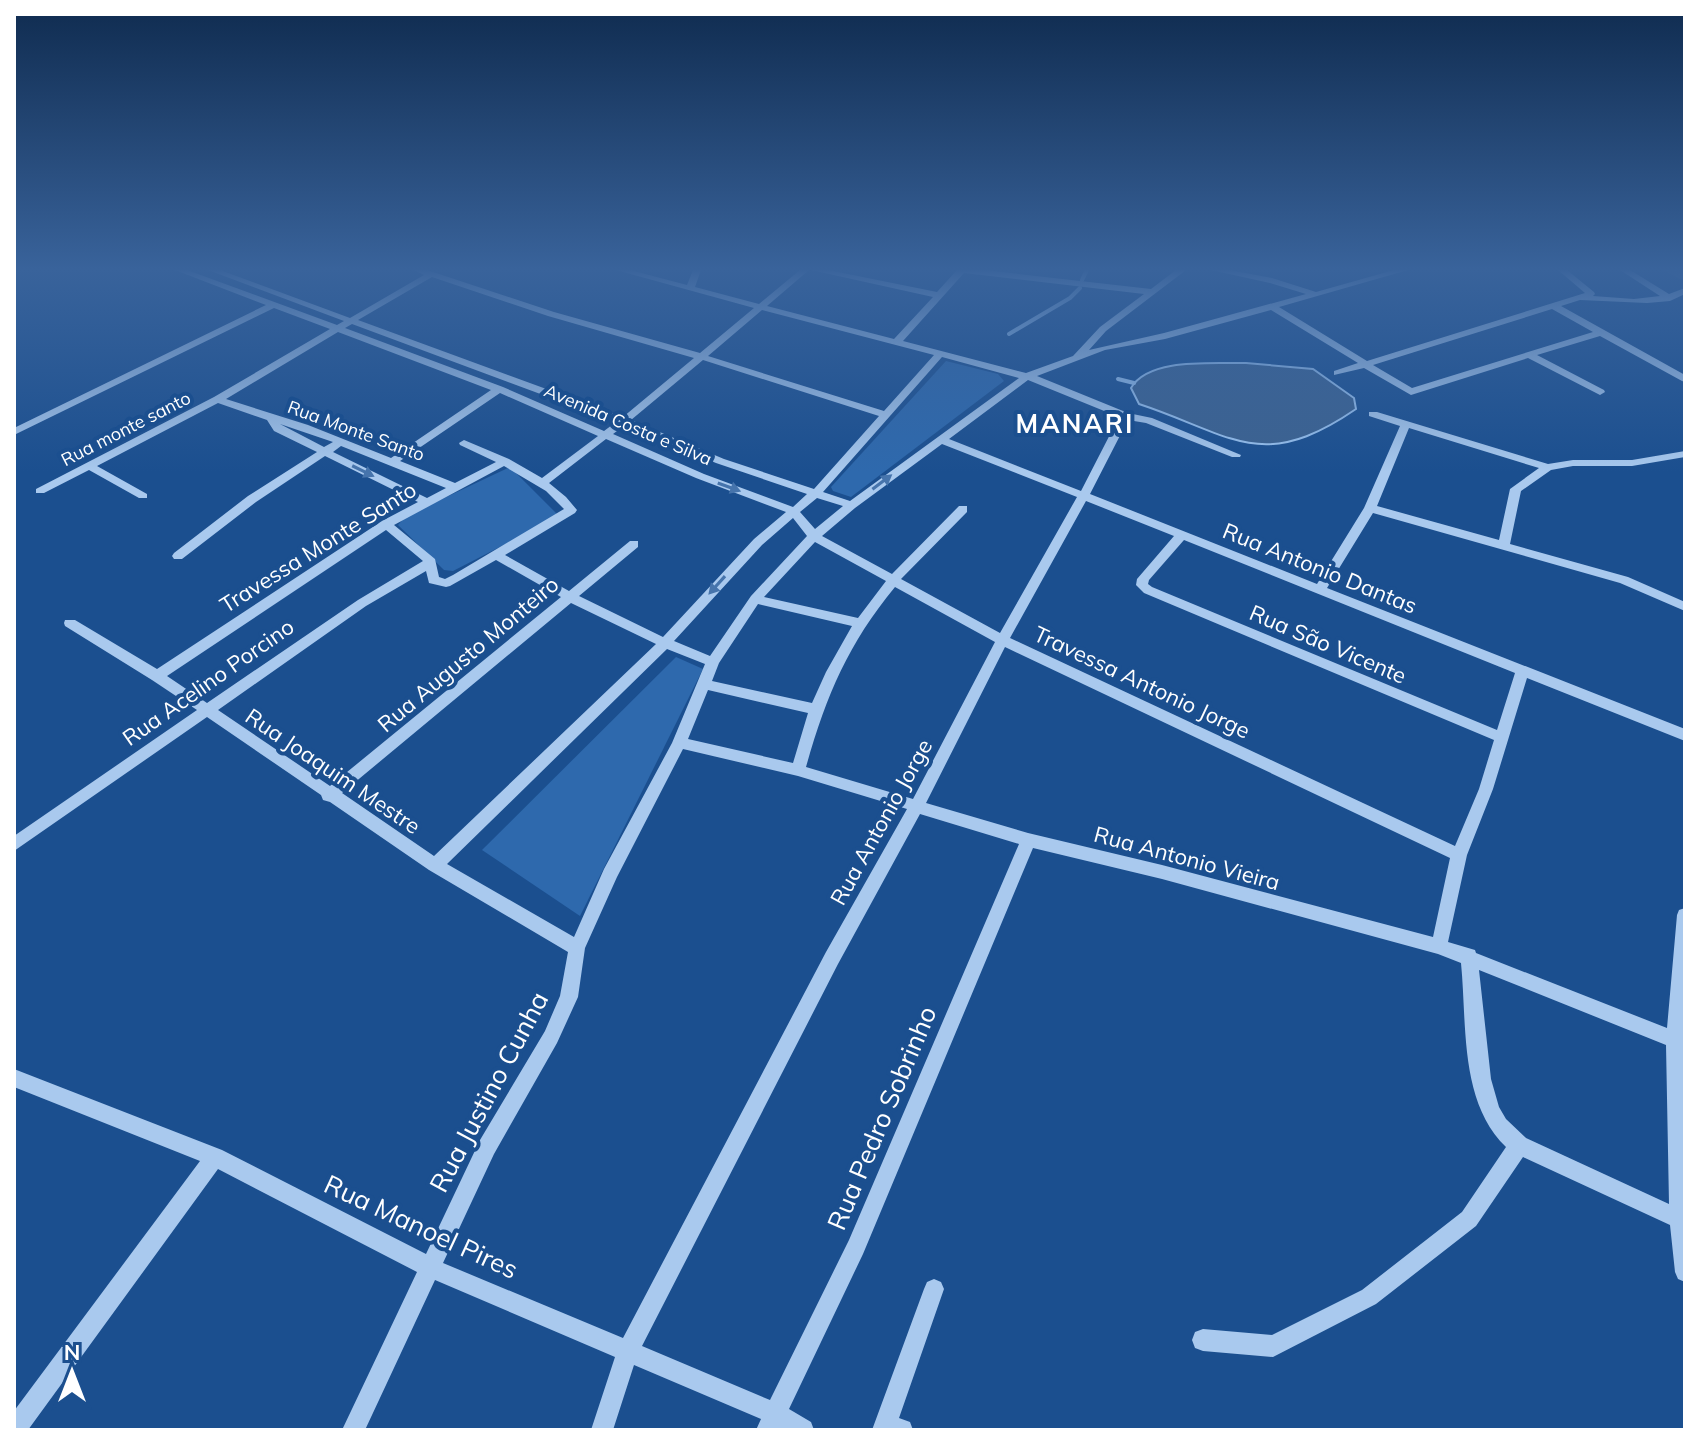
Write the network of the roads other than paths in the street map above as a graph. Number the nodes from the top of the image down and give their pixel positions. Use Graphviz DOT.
graph roads {
  1 [pos="208,337"];
  2 [pos="327,337"];
  3 [pos="360,337"];
  4 [pos="395,337"];
  5 [pos="634,337"];
  6 [pos="724,337"];
  7 [pos="876,337"];
  8 [pos="901,337"];
  9 [pos="1096,337"];
  10 [pos="1158,337"];
  11 [pos="1321,337"];
  12 [pos="1446,337"];
  13 [pos="1585,337"];
  14 [pos="1612,337"];
  15 [pos="896,343"];
  16 [pos="940,354"];
  17 [pos="1529,355"];
  18 [pos="703,357"];
  19 [pos="1078,357"];
  20 [pos="1362,363"];
  21 [pos="1337,373"];
  22 [pos="1026,377"];
  23 [pos="1685,379"];
  24 [pos="499,389"];
  25 [pos="1600,392"];
  26 [pos="218,399"];
  27 [pos="884,414"];
  28 [pos="1373,414"];
  29 [pos="1125,416"];
  30 [pos="272,421"];
  31 [pos="624,421"];
  32 [pos="1406,424"];
  33 [pos="14,432"];
  34 [pos="606,436"];
  35 [pos="940,439"];
  36 [pos="340,442"];
  37 [pos="464,443"];
  38 [pos="324,452"];
  39 [pos="1685,454"];
  40 [pos="1236,455"];
  41 [pos="505,461"];
  42 [pos="720,461"];
  43 [pos="392,462"];
  44 [pos="90,466"];
  45 [pos="1548,467"];
  46 [pos="700,476"];
  47 [pos="541,484"];
  48 [pos="457,488"];
  49 [pos="40,491"];
  50 [pos="817,492"];
  51 [pos="143,496"];
  52 [pos="1084,496"];
  53 [pos="425,501"];
  54 [pos="851,505"];
  55 [pos="1370,508"];
  56 [pos="963,509"];
  57 [pos="793,511"];
  58 [pos="386,524"];
  59 [pos="1182,535"];
  60 [pos="814,536"];
  61 [pos="634,544"];
  62 [pos="1503,547"];
  63 [pos="178,556"];
  64 [pos="498,556"];
  65 [pos="431,562"];
  66 [pos="893,577"];
  67 [pos="1320,589"];
  68 [pos="568,597"];
  69 [pos="755,599"];
  70 [pos="1685,607"];
  71 [pos="70,623"];
  72 [pos="861,623"];
  73 [pos="1002,640"];
  74 [pos="664,644"];
  75 [pos="713,662"];
  76 [pos="1522,672"];
  77 [pos="157,676"];
  78 [pos="703,684"];
  79 [pos="816,709"];
  80 [pos="206,711"];
  81 [pos="1685,735"];
  82 [pos="1500,737"];
  83 [pos="679,743"];
  84 [pos="798,770"];
  85 [pos="328,796"];
  86 [pos="918,804"];
  87 [pos="1028,840"];
  88 [pos="14,844"];
  89 [pos="1459,855"];
  90 [pos="435,865"];
  91 [pos="1685,915"];
  92 [pos="1439,946"];
  93 [pos="577,948"];
  94 [pos="1469,956"];
  95 [pos="1675,1040"];
  96 [pos="14,1078"];
  97 [pos="1519,1145"];
  98 [pos="215,1157"];
  99 [pos="1679,1219"];
  100 [pos="429,1267"];
  101 [pos="1685,1272"];
  102 [pos="934,1289"];
  103 [pos="1203,1340"];
  104 [pos="628,1350"];
  105 [pos="771,1422"];
  106 [pos="16,1423"];
  107 [pos="890,1428"];
  108 [pos="353,1430"];
  109 [pos="602,1430"];
  110 [pos="803,1430"];
  1 -- 33 [label="street"];
  2 -- 26 [label="street, Rua monte santo"];
  3 -- 24 [label="street, Avenida Costa e Silva"];
  4 -- 31 [label="street, Avenida Costa e Silva"];
  5 -- 18 [label="street"];
  6 -- 18 [label="street"];
  7 -- 15 [label="street"];
  8 -- 15 [label="street"];
  9 -- 19 [label="street"];
  10 -- 19 [label="street, Rua Justino Cunha"];
  11 -- 20 [label="street"];
  12 -- 20 [label="street"];
  13 -- 17 [label="street"];
  14 -- 23 [label="street"];
  15 -- 16 [label="street"];
  16 -- 22 [label="street"];
  16 -- 27 [label="street"];
  17 -- 20 [label="street"];
  17 -- 25 [label="street"];
  18 -- 27 [label="street"];
  18 -- 31 [label="street"];
  19 -- 22 [label="street, Rua Justino Cunha"];
  20 -- 21 [label="street"];
  22 -- 29 [label="street"];
  22 -- 35 [label="street, Rua Justino Cunha"];
  24 -- 34 [label="street, Avenida Costa e Silva"];
  24 -- 43 [label="street, Rua monte santo"];
  26 -- 30 [label="street"];
  26 -- 44 [label="street, Rua monte santo"];
  27 -- 50 [label="street"];
  28 -- 32 [label="street"];
  29 -- 40 [label="street"];
  29 -- 52 [label="street, Rua Antonio Jorge"];
  30 -- 36 [label="street, Rua Monte Santo"];
  30 -- 38 [label="street, Rua Monte Santo"];
  31 -- 34 [label="street"];
  31 -- 42 [label="street, Avenida Costa e Silva"];
  32 -- 45 [label="street"];
  32 -- 55 [label="street"];
  34 -- 46 [label="street, Avenida Costa e Silva"];
  34 -- 47 [label="street"];
  35 -- 52 [label="street, Rua Antonio Dantas"];
  54 -- 35 [label="street, Rua Justino Cunha, one-way"];
  36 -- 38 [label="street"];
  36 -- 43 [label="street, Rua Monte Santo"];
  37 -- 41 [label="street"];
  38 -- 53 [label="street, Rua Monte Santo, one-way"];
  38 -- 63 [label="street"];
  39 -- 45 [label="street"];
  41 -- 47 [label="street"];
  41 -- 48 [label="street, Travessa Monte Santo"];
  42 -- 46 [label="street"];
  42 -- 50 [label="street, Avenida Costa e Silva"];
  43 -- 48 [label="street, Rua Monte Santo"];
  44 -- 49 [label="street, Rua monte santo"];
  44 -- 51 [label="street"];
  45 -- 62 [label="street"];
  46 -- 57 [label="street, Avenida Costa e Silva, one-way"];
  47 -- 64 [label="street"];
  48 -- 53 [label="street, Travessa Monte Santo"];
  50 -- 54 [label="street, Avenida Costa e Silva"];
  50 -- 57 [label="street"];
  52 -- 59 [label="street, Rua Antonio Dantas"];
  52 -- 73 [label="street, Rua Antonio Jorge"];
  53 -- 58 [label="street, Travessa Monte Santo"];
  54 -- 60 [label="street, Rua Justino Cunha"];
  55 -- 62 [label="street"];
  55 -- 67 [label="street"];
  56 -- 66 [label="street"];
  57 -- 60 [label="street"];
  57 -- 74 [label="street, one-way"];
  58 -- 65 [label="street"];
  58 -- 77 [label="street, Travessa Monte Santo"];
  59 -- 67 [label="street, Rua Antonio Dantas"];
  59 -- 82 [label="street, Rua São Vicente"];
  60 -- 66 [label="street, Travessa Antonio Jorge"];
  60 -- 69 [label="street, Rua Justino Cunha"];
  61 -- 68 [label="street, Rua Augusto Monteiro"];
  62 -- 70 [label="street"];
  64 -- 65 [label="street"];
  64 -- 68 [label="street"];
  65 -- 80 [label="street, Rua Acelino Porcino"];
  66 -- 72 [label="street"];
  66 -- 73 [label="street, Travessa Antonio Jorge"];
  67 -- 76 [label="street, Rua Antonio Dantas"];
  68 -- 74 [label="street"];
  68 -- 85 [label="street, Rua Augusto Monteiro"];
  69 -- 72 [label="street"];
  69 -- 75 [label="street, Rua Justino Cunha"];
  71 -- 77 [label="street, Rua Joaquim Mestre"];
  72 -- 79 [label="street"];
  73 -- 86 [label="street, Rua Antonio Jorge"];
  73 -- 89 [label="street, Travessa Antonio Jorge"];
  74 -- 75 [label="street"];
  74 -- 90 [label="street"];
  75 -- 78 [label="street, Rua Justino Cunha"];
  76 -- 81 [label="street, Rua Antonio Dantas"];
  76 -- 82 [label="street"];
  77 -- 80 [label="street, Rua Joaquim Mestre"];
  78 -- 79 [label="street"];
  78 -- 83 [label="street, Rua Justino Cunha"];
  79 -- 84 [label="street"];
  80 -- 85 [label="street, Rua Joaquim Mestre"];
  80 -- 88 [label="street, Rua Acelino Porcino"];
  82 -- 89 [label="street"];
  83 -- 84 [label="street, Rua Antonio Vieira"];
  83 -- 93 [label="street, Rua Justino Cunha"];
  84 -- 86 [label="street, Rua Antonio Vieira"];
  85 -- 90 [label="street, Rua Joaquim Mestre"];
  86 -- 87 [label="street, Rua Antonio Vieira"];
  86 -- 104 [label="street, Rua Antonio Jorge"];
  87 -- 92 [label="street, Rua Antonio Vieira"];
  87 -- 105 [label="street, Rua Pedro Sobrinho"];
  89 -- 92 [label="street"];
  90 -- 93 [label="street, Rua Joaquim Mestre"];
  91 -- 95 [label="street"];
  92 -- 94 [label="street, Rua Antonio Vieira"];
  93 -- 100 [label="street, Rua Justino Cunha"];
  94 -- 95 [label="street, Rua Antonio Vieira"];
  94 -- 97 [label="street"];
  95 -- 99 [label="street"];
  96 -- 98 [label="street, Rua Manoel Pires"];
  97 -- 99 [label="street"];
  97 -- 103 [label="street"];
  98 -- 100 [label="street, Rua Manoel Pires"];
  98 -- 106 [label="street"];
  99 -- 101 [label="street"];
  100 -- 104 [label="street, Rua Manoel Pires"];
  100 -- 108 [label="street, Rua Justino Cunha"];
  102 -- 107 [label="street"];
  104 -- 105 [label="street, Rua Manoel Pires"];
  104 -- 109 [label="street, Rua Antonio Jorge"];
  105 -- 110 [label="street, Rua Manoel Pires"];
}
